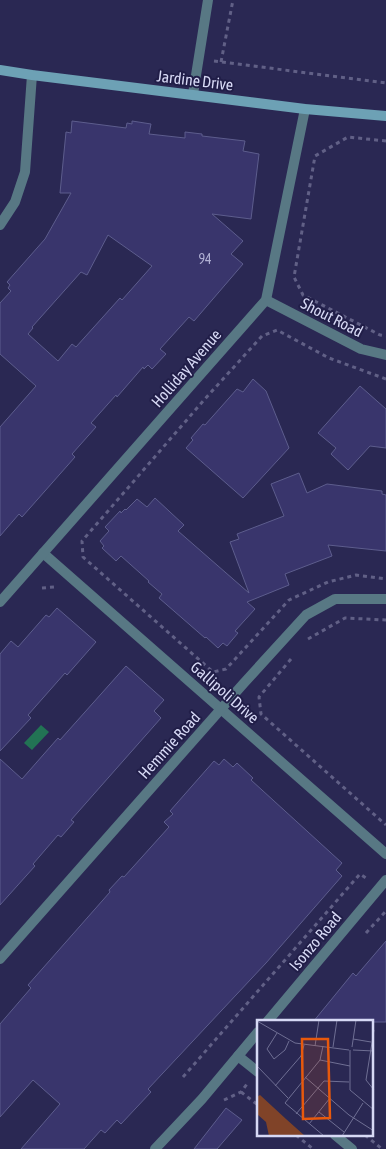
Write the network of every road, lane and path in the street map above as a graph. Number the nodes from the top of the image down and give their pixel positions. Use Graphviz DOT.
graph roads {
  1 [pos="208,0"];
  2 [pos="233,0"];
  3 [pos="198,59"];
  4 [pos="221,62"];
  5 [pos="0,70"];
  6 [pos="32,75"];
  7 [pos="386,83"];
  8 [pos="193,94"];
  9 [pos="305,109"];
  10 [pos="386,116"];
  11 [pos="386,141"];
  12 [pos="0,225"];
  13 [pos="266,300"];
  14 [pos="386,336"];
  15 [pos="386,355"];
  16 [pos="386,379"];
  17 [pos="43,553"];
  18 [pos="386,579"];
  19 [pos="54,587"];
  20 [pos="42,588"];
  21 [pos="386,599"];
  22 [pos="0,602"];
  23 [pos="386,620"];
  24 [pos="307,640"];
  25 [pos="295,654"];
  26 [pos="226,669"];
  27 [pos="230,672"];
  28 [pos="221,709"];
  29 [pos="386,826"];
  30 [pos="386,854"];
  31 [pos="367,878"];
  32 [pos="386,880"];
  33 [pos="0,959"];
  34 [pos="269,1020"];
  35 [pos="257,1033"];
  36 [pos="238,1056"];
  37 [pos="257,1071"];
  38 [pos="257,1073"];
  39 [pos="183,1077"];
  40 [pos="241,1092"];
  41 [pos="220,1102"];
  42 [pos="257,1104"];
  43 [pos="297,1136"];
  44 [pos="336,1136"];
  45 [pos="366,1136"];
  46 [pos="155,1149"];
  47 [pos="313,1149"];
  48 [pos="352,1149"];
  49 [pos="382,1149"];
  1 -- 3 [label="street"];
  2 -- 4 [label="path"];
  3 -- 4 [label="path"];
  3 -- 8 [label="street"];
  4 -- 7 [label="path"];
  5 -- 6 [label="street, Jardine Drive"];
  6 -- 8 [label="street, Jardine Drive"];
  6 -- 12 [label="street"];
  8 -- 9 [label="street, Jardine Drive"];
  9 -- 10 [label="street, Jardine Drive"];
  9 -- 13 [label="street, Holliday Avenue"];
  11 -- 14 [label="path"];
  13 -- 15 [label="street, Shout Road"];
  13 -- 17 [label="street, Holliday Avenue"];
  16 -- 26 [label="path"];
  17 -- 22 [label="street, Holliday Avenue"];
  17 -- 28 [label="street, Gallipoli Drive"];
  18 -- 26 [label="path"];
  19 -- 20 [label="path"];
  21 -- 28 [label="street, Hemmie Road"];
  23 -- 24 [label="path"];
  25 -- 29 [label="path"];
  26 -- 27 [label="path"];
  28 -- 30 [label="street, Gallipoli Drive"];
  28 -- 33 [label="street, Hemmie Road"];
  31 -- 39 [label="path"];
  32 -- 34 [label="street, Isonzo Road"];
  35 -- 36 [label="street"];
  36 -- 37 [label="street"];
  36 -- 46 [label="street"];
  38 -- 40 [label="path"];
  40 -- 41 [label="path"];
  40 -- 42 [label="path"];
  43 -- 47 [label="path"];
  44 -- 48 [label="street"];
  45 -- 49 [label="path"];
}
